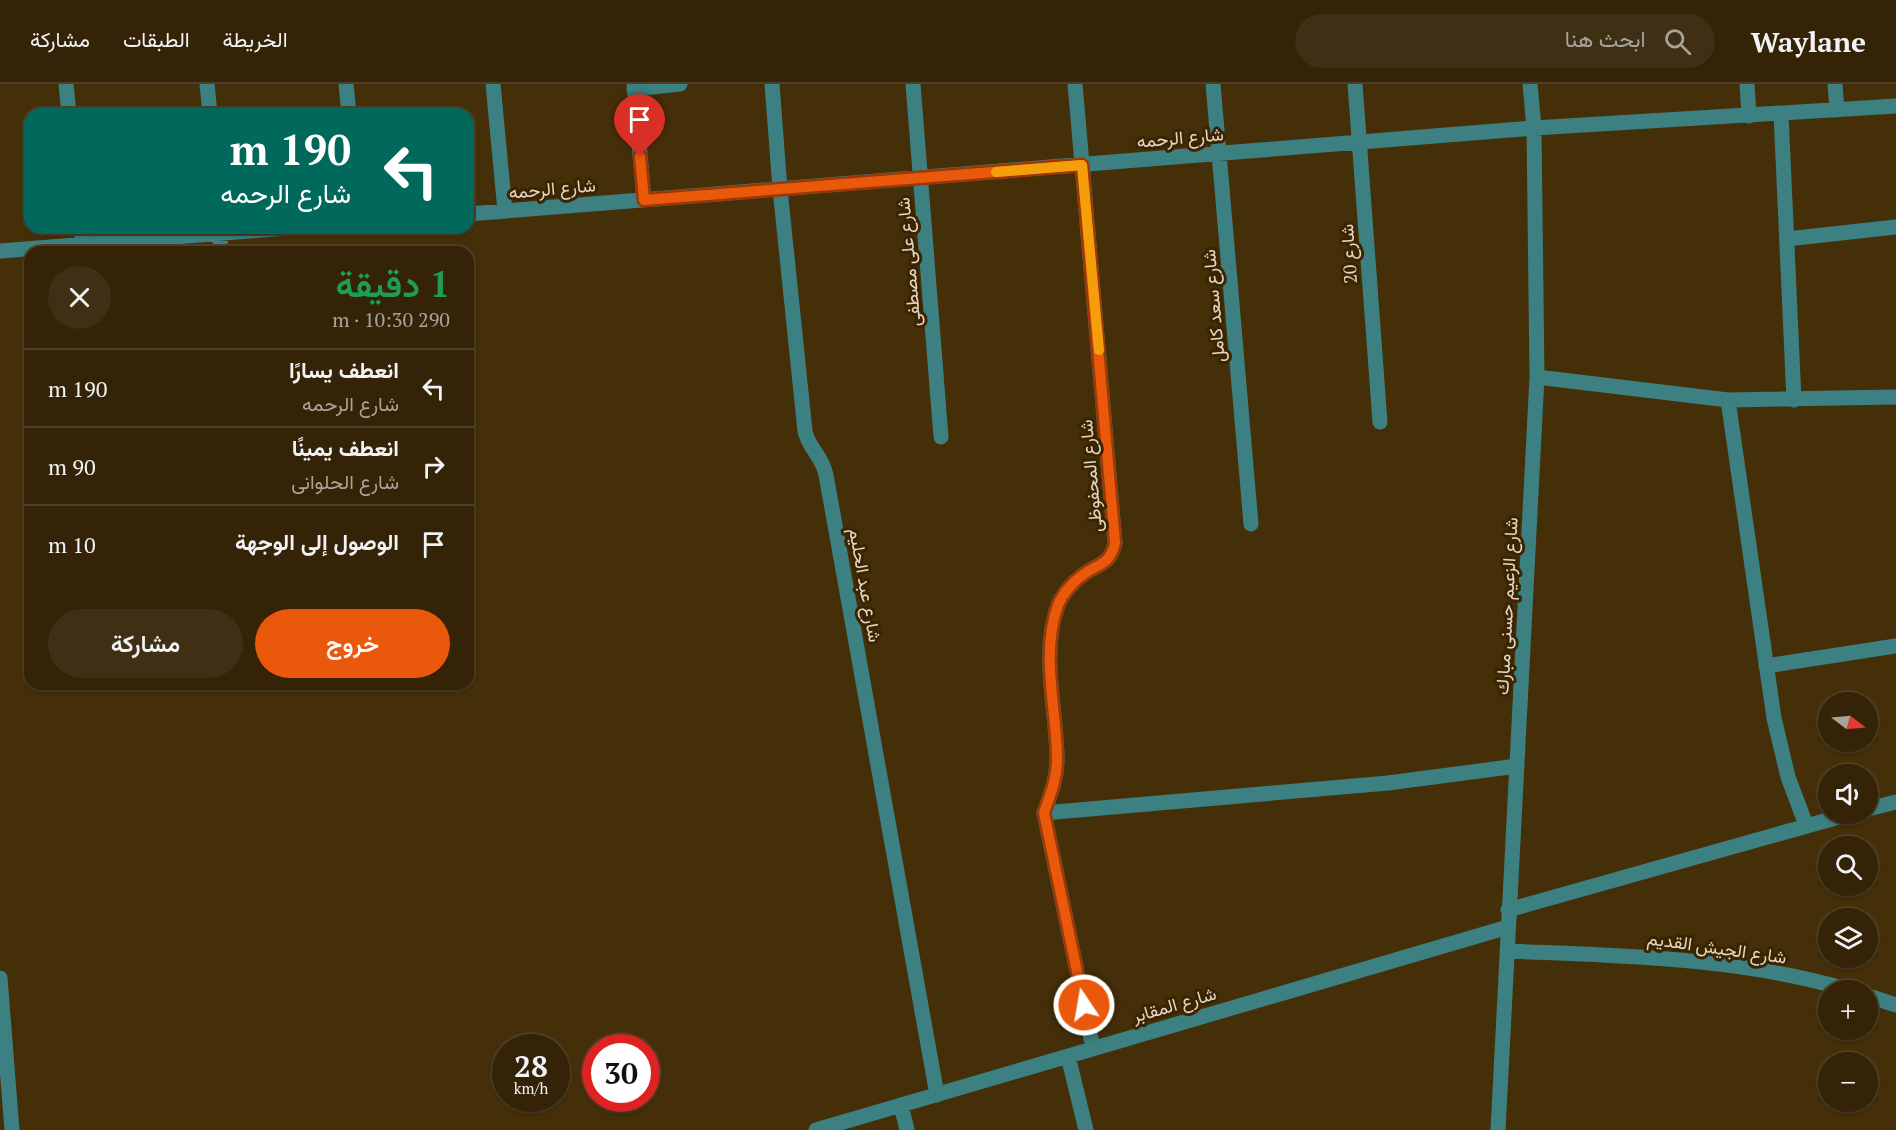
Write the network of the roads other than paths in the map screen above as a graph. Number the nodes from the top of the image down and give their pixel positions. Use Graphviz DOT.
graph roads {
  1 [pos="66,84"];
  2 [pos="207,84"];
  3 [pos="346,84"];
  4 [pos="493,84"];
  5 [pos="680,84"];
  6 [pos="772,84"];
  7 [pos="913,84"];
  8 [pos="1075,84"];
  9 [pos="1214,84"];
  10 [pos="1355,84"];
  11 [pos="1530,84"];
  12 [pos="1747,84"];
  13 [pos="1835,84"];
  14 [pos="634,87"];
  15 [pos="1896,106"];
  16 [pos="68,108"];
  17 [pos="209,108"];
  18 [pos="348,108"];
  19 [pos="1837,110"];
  20 [pos="1781,114"];
  21 [pos="1749,116"];
  22 [pos="1534,128"];
  23 [pos="1360,142"];
  24 [pos="1220,154"];
  25 [pos="1082,165"];
  26 [pos="920,178"];
  27 [pos="780,189"];
  28 [pos="644,200"];
  29 [pos="506,211"];
  30 [pos="474,214"];
  31 [pos="1896,227"];
  32 [pos="196,234"];
  33 [pos="1786,239"];
  34 [pos="99,246"];
  35 [pos="24,250"];
  36 [pos="0,251"];
  37 [pos="1537,378"];
  38 [pos="1896,397"];
  39 [pos="1728,400"];
  40 [pos="1794,400"];
  41 [pos="1380,422"];
  42 [pos="941,437"];
  43 [pos="1251,525"];
  44 [pos="1896,646"];
  45 [pos="1766,666"];
  46 [pos="1517,766"];
  47 [pos="1896,802"];
  48 [pos="1878,806"];
  49 [pos="1044,813"];
  50 [pos="1818,822"];
  51 [pos="1806,825"];
  52 [pos="1508,910"];
  53 [pos="1508,927"];
  54 [pos="1507,951"];
  55 [pos="0,978"];
  56 [pos="1818,982"];
  57 [pos="1878,999"];
  58 [pos="1896,1005"];
  59 [pos="1093,1048"];
  60 [pos="1068,1056"];
  61 [pos="937,1095"];
  62 [pos="901,1105"];
  63 [pos="12,1130"];
  64 [pos="816,1130"];
  65 [pos="908,1130"];
  66 [pos="1086,1130"];
  67 [pos="1498,1130"];
  1 -- 16 [label="street"];
  2 -- 17 [label="street"];
  3 -- 18 [label="street"];
  4 -- 29 [label="street"];
  5 -- 14 [label="street"];
  6 -- 27 [label="street, شارع عبد الحليم"];
  7 -- 26 [label="street, شارع على مصطفى"];
  8 -- 25 [label="street, شارع المحفوظى"];
  9 -- 24 [label="street, شارع سعد كامل"];
  10 -- 23 [label="street, شارع 20"];
  11 -- 22 [label="street, شارع الزعيم حسنى مبارك"];
  12 -- 21 [label="street"];
  13 -- 19 [label="street"];
  14 -- 28 [label="street"];
  15 -- 19 [label="street, شارع الرحمه"];
  19 -- 20 [label="street, شارع الرحمه"];
  20 -- 21 [label="street, شارع الرحمه"];
  20 -- 33 [label="street"];
  21 -- 22 [label="street, شارع الرحمه"];
  22 -- 23 [label="street, شارع الرحمه"];
  22 -- 37 [label="street, شارع الزعيم حسنى مبارك"];
  23 -- 24 [label="street, شارع الرحمه"];
  23 -- 41 [label="street, شارع 20"];
  24 -- 25 [label="street, شارع الرحمه"];
  24 -- 43 [label="street, شارع سعد كامل"];
  25 -- 26 [label="street, شارع الرحمه"];
  25 -- 49 [label="street, شارع المحفوظى"];
  26 -- 27 [label="street, شارع الرحمه"];
  26 -- 42 [label="street, شارع على مصطفى"];
  27 -- 28 [label="street, شارع الرحمه"];
  27 -- 61 [label="street, شارع عبد الحليم"];
  28 -- 29 [label="street, شارع الرحمه"];
  29 -- 30 [label="street, شارع الرحمه"];
  31 -- 33 [label="street"];
  32 -- 34 [label="street"];
  33 -- 40 [label="street"];
  35 -- 36 [label="street"];
  37 -- 39 [label="street"];
  37 -- 46 [label="street, شارع الزعيم حسنى مبارك"];
  38 -- 40 [label="street"];
  39 -- 40 [label="street"];
  39 -- 45 [label="street"];
  44 -- 45 [label="street"];
  45 -- 51 [label="street"];
  46 -- 49 [label="street"];
  46 -- 52 [label="street, شارع الزعيم حسنى مبارك"];
  47 -- 48 [label="street"];
  49 -- 59 [label="street"];
  50 -- 51 [label="street"];
  51 -- 52 [label="street"];
  52 -- 53 [label="street, شارع الزعيم حسنى مبارك"];
  53 -- 54 [label="street, شارع الزعيم حسنى مبارك"];
  53 -- 59 [label="street, شارع المقابر"];
  54 -- 56 [label="street, شارع الجيش القديم"];
  54 -- 67 [label="street, شارع الزعيم حسنى مبارك"];
  55 -- 63 [label="street"];
  57 -- 58 [label="street"];
  59 -- 60 [label="street, شارع المقابر"];
  60 -- 61 [label="street, شارع المقابر"];
  60 -- 66 [label="street"];
  61 -- 62 [label="street, شارع المقابر"];
  62 -- 64 [label="street, شارع المقابر"];
  62 -- 65 [label="street"];
}
